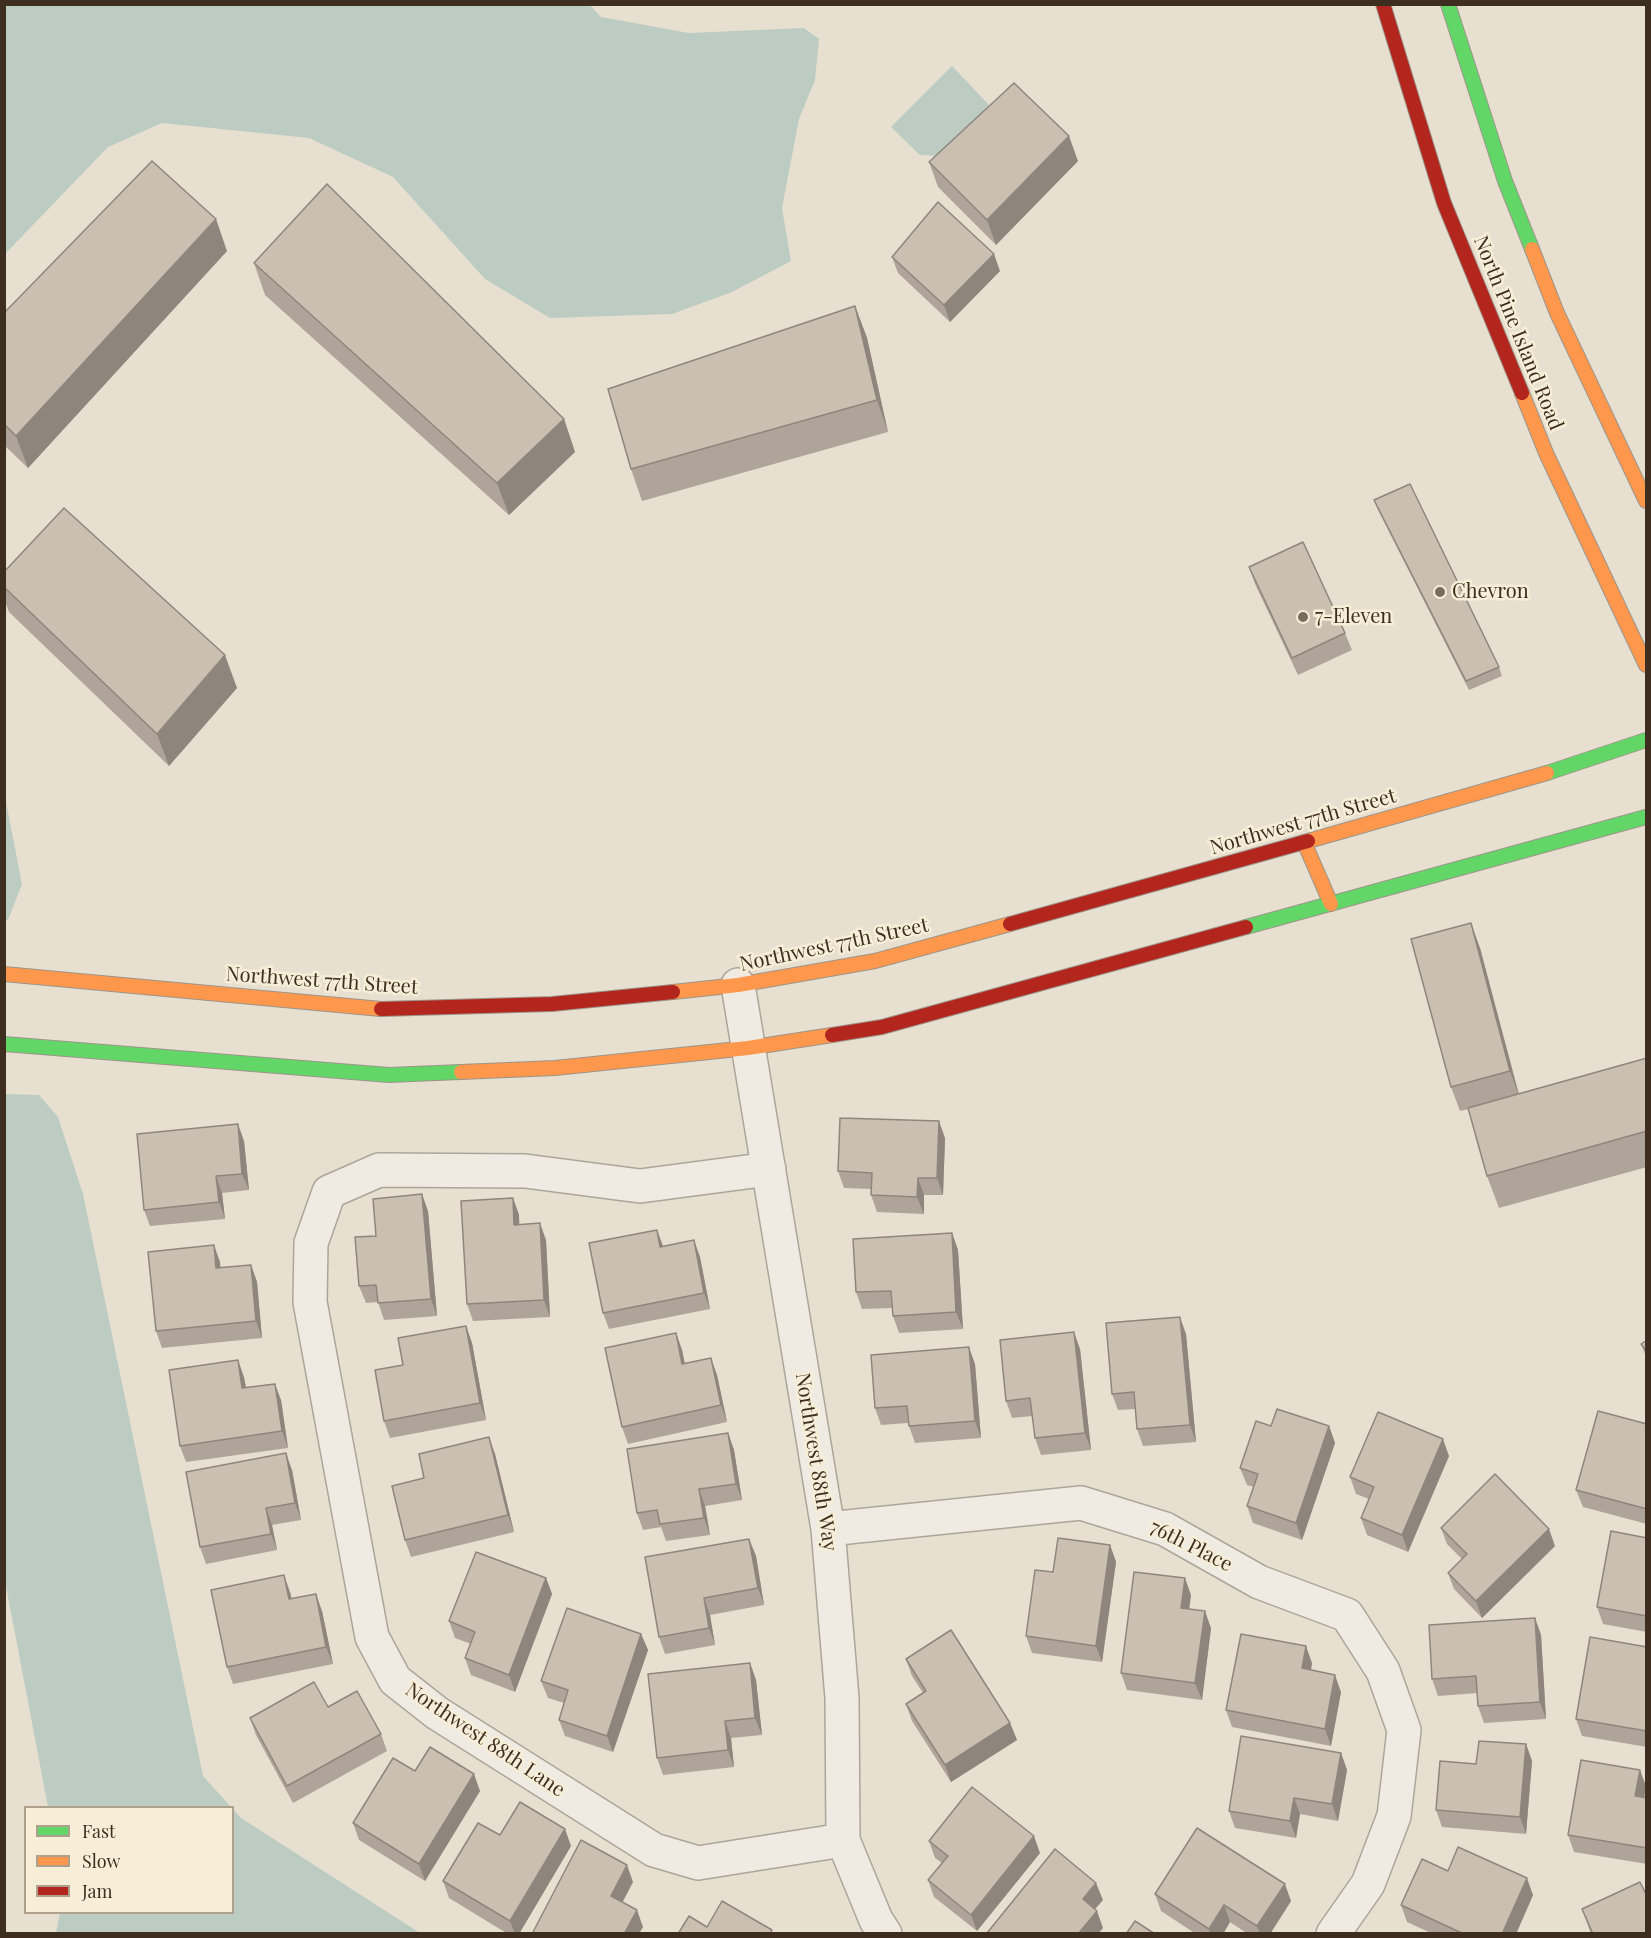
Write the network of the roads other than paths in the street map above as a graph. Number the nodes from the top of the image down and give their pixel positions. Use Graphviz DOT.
graph roads {
  1 [pos="1383,4"];
  2 [pos="1448,4"];
  3 [pos="1647,501"];
  4 [pos="1647,665"];
  5 [pos="1647,740"];
  6 [pos="1647,817"];
  7 [pos="1304,842"];
  8 [pos="1331,904"];
  9 [pos="4,974"];
  10 [pos="738,985"];
  11 [pos="4,1044"];
  12 [pos="748,1048"];
  13 [pos="769,1169"];
  14 [pos="828,1529"];
  15 [pos="843,1840"];
  16 [pos="885,1934"];
  17 [pos="1333,1934"];
  1 -- 4 [label="street, North Pine Island Road"];
  2 -- 3 [label="street"];
  5 -- 7 [label="street, Northwest 77th Street"];
  6 -- 8 [label="street"];
  7 -- 8 [label="street"];
  7 -- 10 [label="street, Northwest 77th Street"];
  8 -- 12 [label="street"];
  9 -- 10 [label="street, Northwest 77th Street"];
  10 -- 12 [label="street, Northwest 88th Way"];
  11 -- 12 [label="street"];
  12 -- 13 [label="street, Northwest 88th Way"];
  13 -- 14 [label="street, Northwest 88th Way"];
  13 -- 15 [label="street, Northwest 88th Lane"];
  14 -- 15 [label="street, Northwest 88th Way"];
  14 -- 17 [label="street, 76th Place"];
  15 -- 16 [label="street, Northwest 88th Way"];
}
